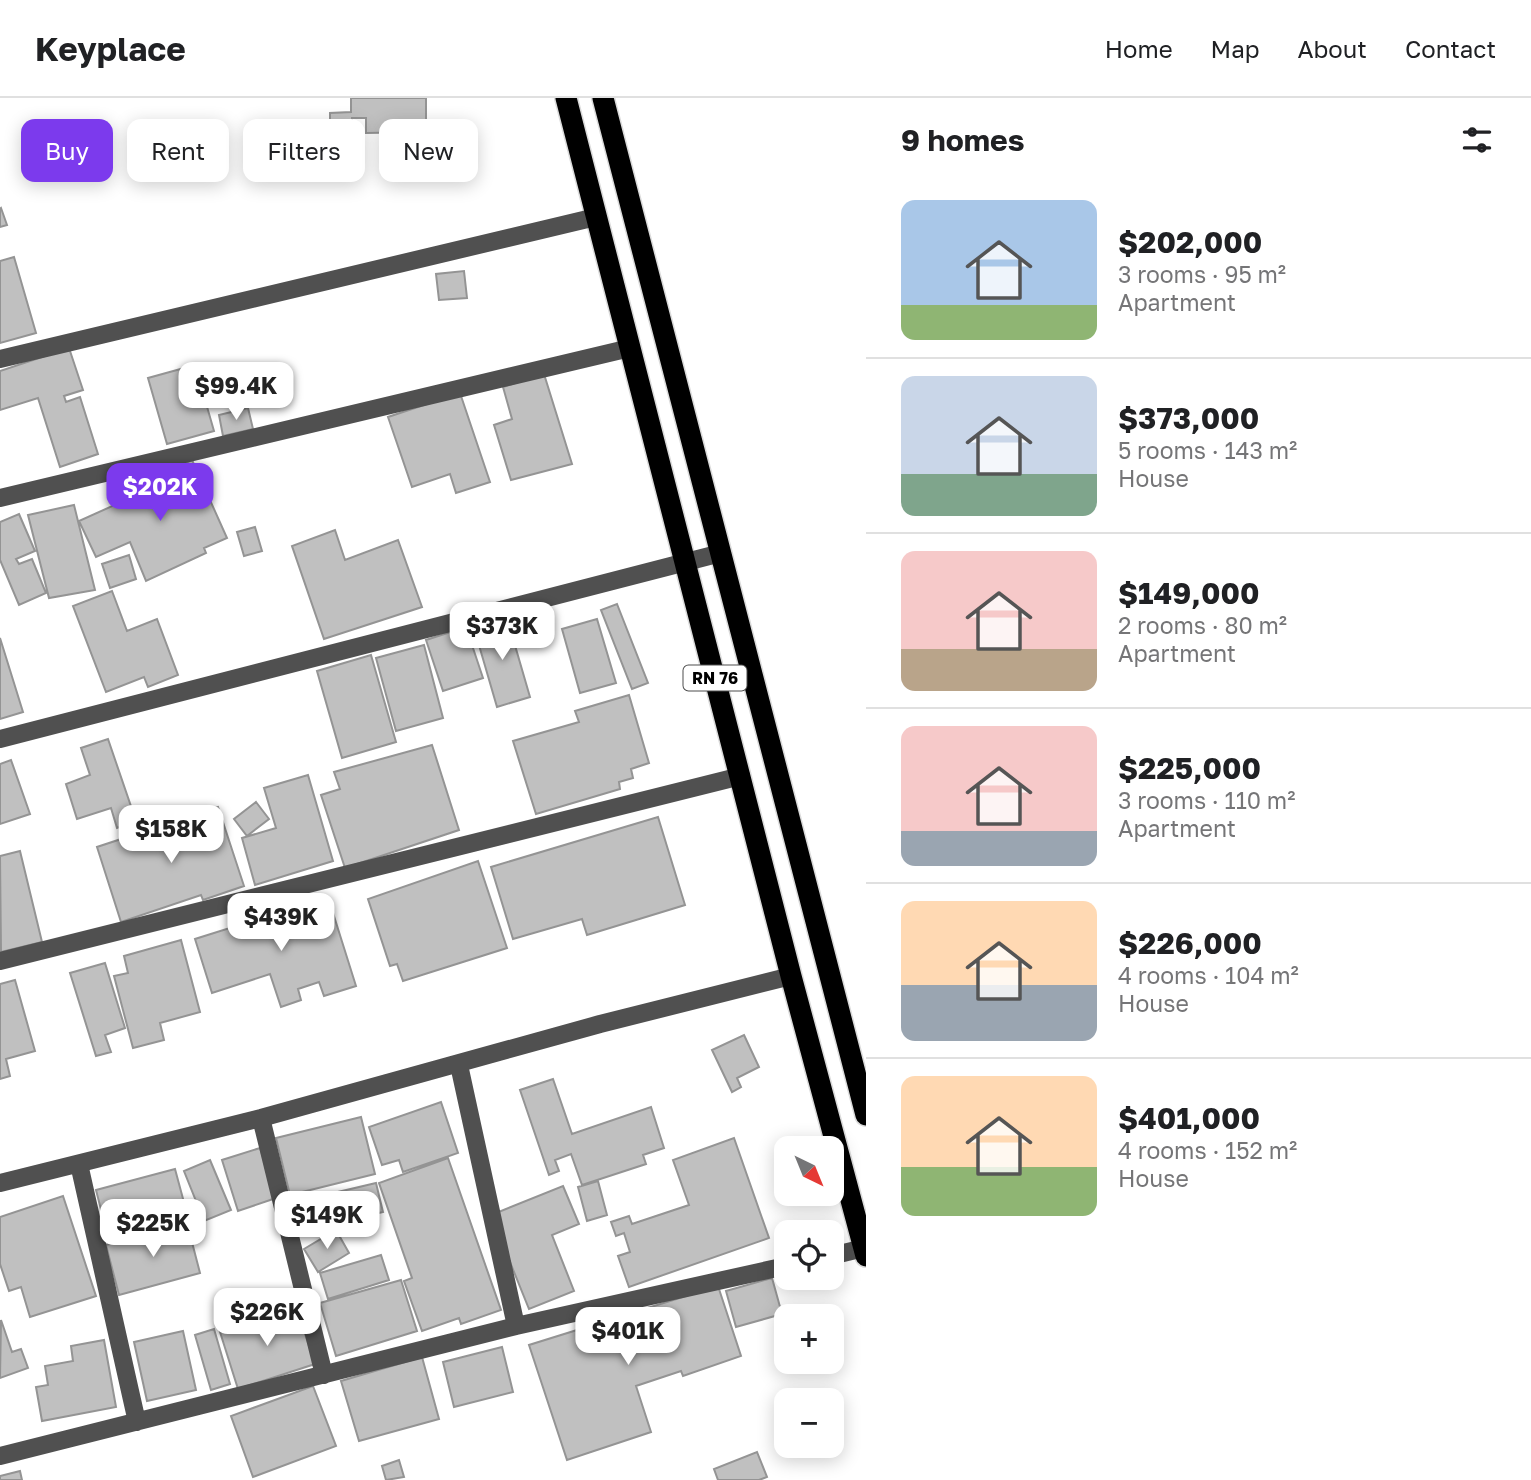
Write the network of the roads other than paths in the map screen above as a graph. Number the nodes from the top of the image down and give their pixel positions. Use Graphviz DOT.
graph roads {
  1 [pos="566,98"];
  2 [pos="603,98"];
  3 [pos="596,217"];
  4 [pos="630,348"];
  5 [pos="0,359"];
  6 [pos="0,498"];
  7 [pos="721,553"];
  8 [pos="684,564"];
  9 [pos="0,739"];
  10 [pos="741,776"];
  11 [pos="0,961"];
  12 [pos="791,976"];
  13 [pos="459,1065"];
  14 [pos="866,1115"];
  15 [pos="261,1118"];
  16 [pos="79,1164"];
  17 [pos="0,1182"];
  18 [pos="865,1252"];
  19 [pos="844,1254"];
  20 [pos="774,1269"];
  21 [pos="516,1326"];
  22 [pos="324,1375"];
  23 [pos="137,1422"];
  24 [pos="0,1456"];
  1 -- 3 [label="highway, RN 76"];
  2 -- 7 [label="highway, RN 76"];
  3 -- 4 [label="highway, RN 76"];
  3 -- 5 [label="street"];
  4 -- 6 [label="street"];
  4 -- 8 [label="highway, RN 76"];
  7 -- 8 [label="street"];
  7 -- 14 [label="highway, RN 76"];
  8 -- 9 [label="street"];
  8 -- 10 [label="highway, RN 76"];
  10 -- 11 [label="street"];
  10 -- 12 [label="highway, RN 76"];
  12 -- 13 [label="street"];
  12 -- 18 [label="highway, RN 76"];
  13 -- 15 [label="street"];
  13 -- 21 [label="street"];
  15 -- 16 [label="street"];
  15 -- 22 [label="street"];
  16 -- 17 [label="street"];
  16 -- 23 [label="street"];
  18 -- 19 [label="street"];
  20 -- 21 [label="street"];
  21 -- 22 [label="street"];
  22 -- 23 [label="street"];
  23 -- 24 [label="street"];
}
